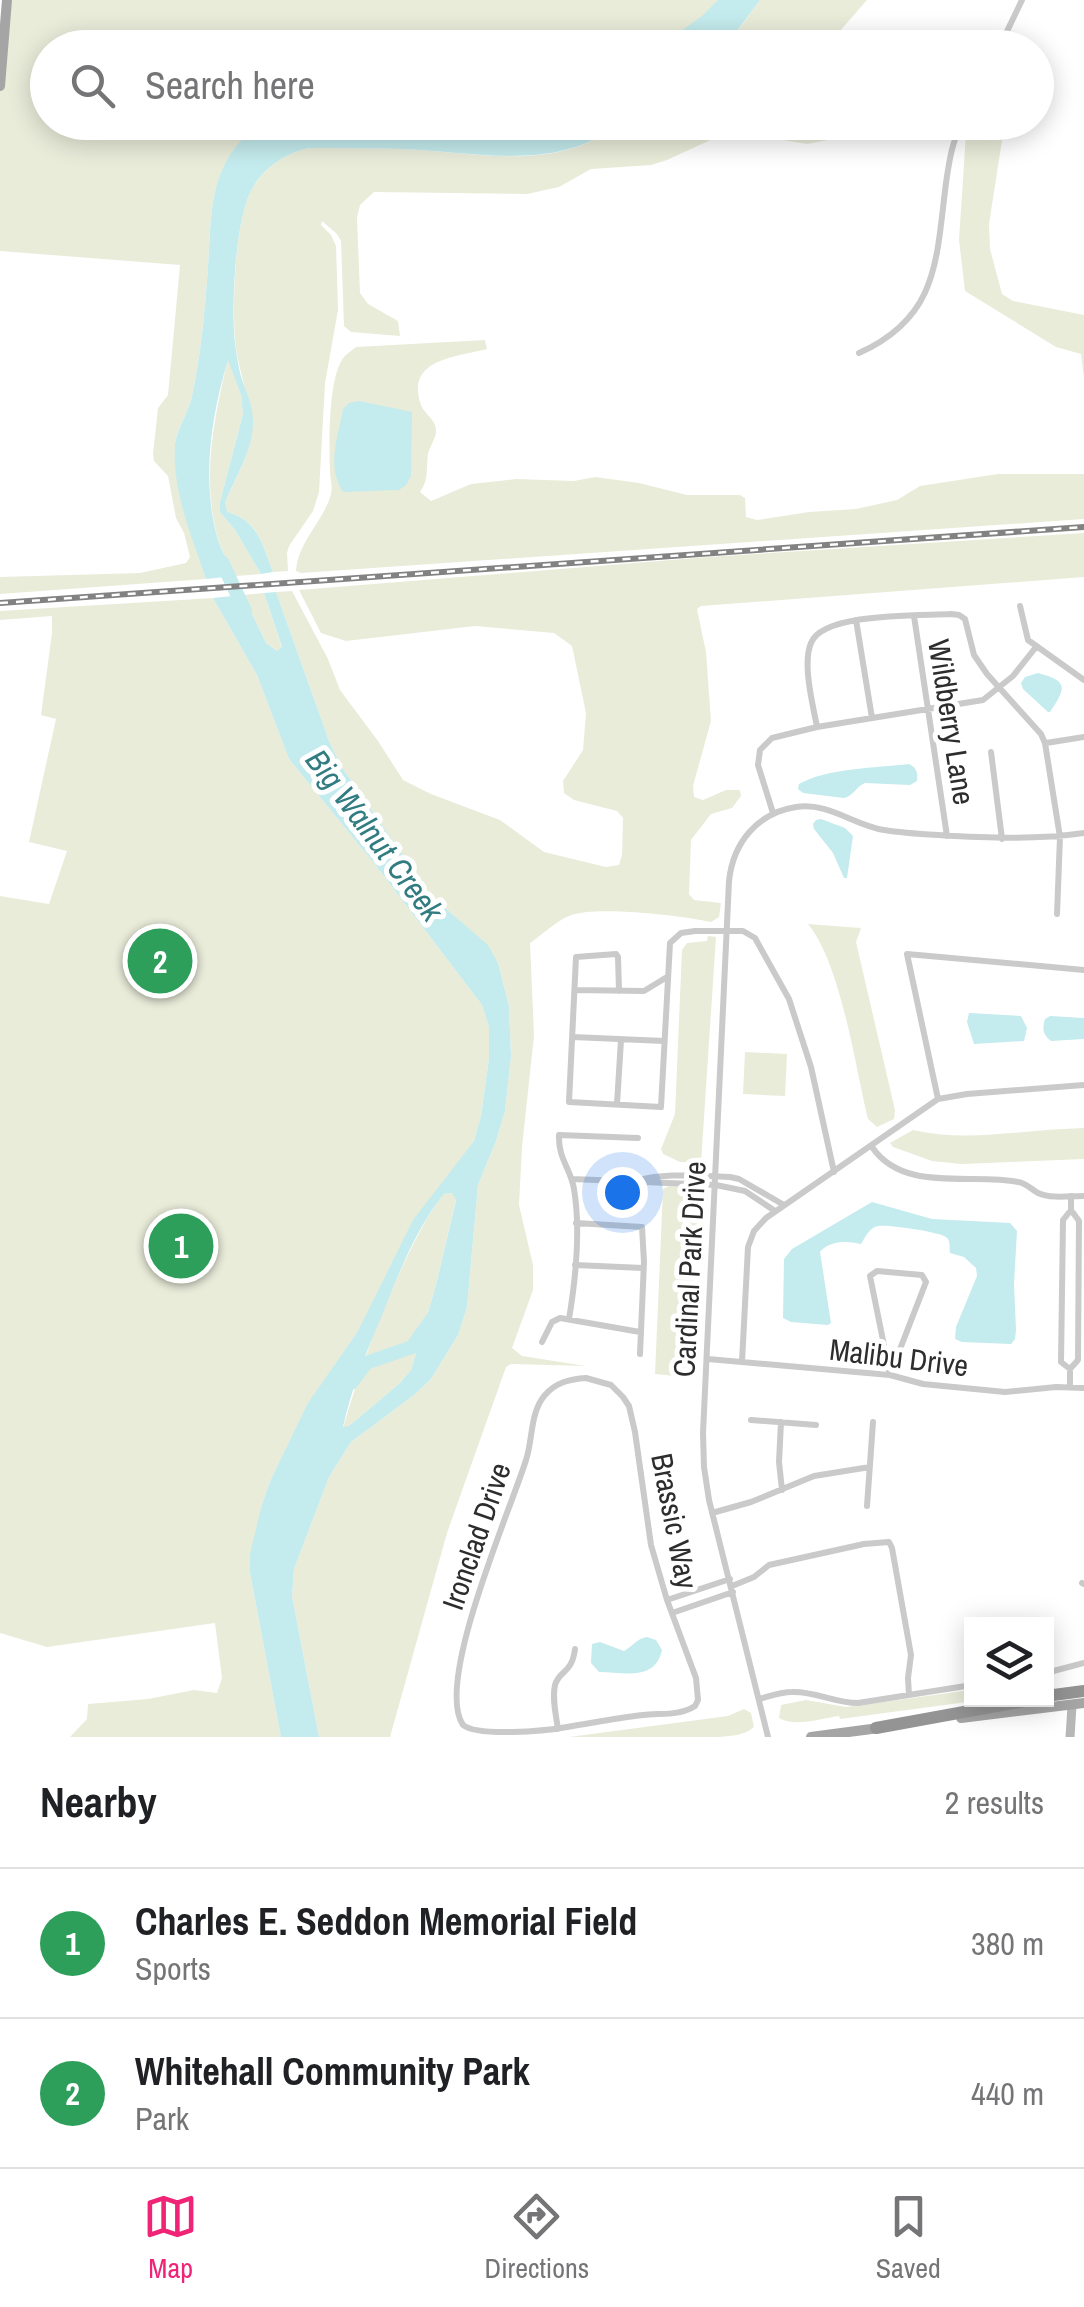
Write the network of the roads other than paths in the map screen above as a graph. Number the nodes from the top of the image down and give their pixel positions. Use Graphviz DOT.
graph roads {
  1 [pos="6,0"];
  2 [pos="1022,0"];
  3 [pos="1008,30"];
  4 [pos="0,86"];
  5 [pos="956,140"];
  6 [pos="859,353"];
  7 [pos="1020,606"];
  8 [pos="914,616"];
  9 [pos="856,620"];
  10 [pos="1036,647"];
  11 [pos="1084,680"];
  12 [pos="1000,688"];
  13 [pos="929,709"];
  14 [pos="872,718"];
  15 [pos="817,727"];
  16 [pos="1084,737"];
  17 [pos="1046,743"];
  18 [pos="991,752"];
  19 [pos="774,813"];
  20 [pos="1084,834"];
  21 [pos="946,836"];
  22 [pos="1060,837"];
  23 [pos="1002,839"];
  24 [pos="1057,914"];
  25 [pos="728,930"];
  26 [pos="1084,970"];
  27 [pos="668,976"];
  28 [pos="576,990"];
  29 [pos="619,991"];
  30 [pos="574,1037"];
  31 [pos="622,1040"];
  32 [pos="664,1041"];
  33 [pos="1084,1085"];
  34 [pos="938,1100"];
  35 [pos="617,1104"];
  36 [pos="638,1138"];
  37 [pos="872,1146"];
  38 [pos="834,1172"];
  39 [pos="572,1180"];
  40 [pos="716,1181"];
  41 [pos="1070,1196"];
  42 [pos="1084,1196"];
  43 [pos="784,1205"];
  44 [pos="1071,1210"];
  45 [pos="775,1211"];
  46 [pos="576,1223"];
  47 [pos="576,1265"];
  48 [pos="643,1268"];
  49 [pos="570,1319"];
  50 [pos="640,1332"];
  51 [pos="542,1342"];
  52 [pos="640,1354"];
  53 [pos="708,1359"];
  54 [pos="742,1362"];
  55 [pos="1070,1369"];
  56 [pos="890,1375"];
  57 [pos="574,1378"];
  58 [pos="1070,1387"];
  59 [pos="1084,1388"];
  60 [pos="751,1420"];
  61 [pos="781,1422"];
  62 [pos="873,1422"];
  63 [pos="816,1424"];
  64 [pos="870,1467"];
  65 [pos="782,1490"];
  66 [pos="867,1506"];
  67 [pos="712,1514"];
  68 [pos="732,1585"];
  69 [pos="667,1600"];
  70 [pos="672,1613"];
  71 [pos="575,1649"];
  72 [pos="1084,1663"];
  73 [pos="1054,1671"];
  74 [pos="964,1687"];
  75 [pos="1084,1691"];
  76 [pos="910,1695"];
  77 [pos="1054,1695"];
  78 [pos="759,1699"];
  79 [pos="1080,1705"];
  80 [pos="992,1707"];
  81 [pos="558,1728"];
  82 [pos="876,1728"];
  83 [pos="768,1737"];
  84 [pos="811,1737"];
  85 [pos="1070,1737"];
  1 -- 4 [label="main road"];
  2 -- 3 [label="street"];
  5 -- 6 [label="street"];
  7 -- 10 [label="street"];
  8 -- 9 [label="street"];
  8 -- 12 [label="street"];
  8 -- 13 [label="street, Wildberry Lane"];
  9 -- 14 [label="street"];
  9 -- 15 [label="street"];
  10 -- 11 [label="street"];
  10 -- 12 [label="street"];
  12 -- 13 [label="street"];
  12 -- 17 [label="street"];
  13 -- 14 [label="street"];
  13 -- 21 [label="street, Wildberry Lane"];
  14 -- 15 [label="street"];
  15 -- 19 [label="street"];
  16 -- 17 [label="street"];
  17 -- 22 [label="street"];
  18 -- 23 [label="street"];
  19 -- 21 [label="street"];
  19 -- 25 [label="street, Cardinal Park Drive"];
  20 -- 22 [label="street"];
  21 -- 23 [label="street"];
  22 -- 23 [label="street"];
  22 -- 24 [label="street"];
  25 -- 27 [label="street"];
  25 -- 38 [label="street"];
  25 -- 40 [label="street, Cardinal Park Drive"];
  26 -- 34 [label="street"];
  27 -- 29 [label="street"];
  27 -- 32 [label="street"];
  28 -- 29 [label="street"];
  28 -- 29 [label="street"];
  28 -- 30 [label="street"];
  30 -- 31 [label="street"];
  30 -- 35 [label="street"];
  31 -- 32 [label="street"];
  31 -- 35 [label="street"];
  32 -- 35 [label="street"];
  33 -- 34 [label="street"];
  34 -- 37 [label="street"];
  36 -- 39 [label="street"];
  37 -- 38 [label="street"];
  37 -- 41 [label="street"];
  38 -- 43 [label="street"];
  39 -- 40 [label="street"];
  39 -- 46 [label="street"];
  40 -- 43 [label="street"];
  40 -- 45 [label="street"];
  40 -- 53 [label="street, Cardinal Park Drive"];
  41 -- 42 [label="street"];
  41 -- 44 [label="street"];
  43 -- 45 [label="street"];
  44 -- 55 [label="street"];
  44 -- 55 [label="street"];
  45 -- 54 [label="street"];
  46 -- 47 [label="street"];
  46 -- 48 [label="street"];
  47 -- 48 [label="street"];
  47 -- 49 [label="street"];
  48 -- 50 [label="street"];
  49 -- 50 [label="street"];
  49 -- 51 [label="street"];
  50 -- 52 [label="street"];
  53 -- 54 [label="street, Malibu Drive"];
  53 -- 67 [label="street, Cardinal Park Drive"];
  54 -- 56 [label="street, Malibu Drive"];
  55 -- 58 [label="street"];
  56 -- 56 [label="street"];
  56 -- 58 [label="street, Malibu Drive"];
  57 -- 69 [label="street, Brassic Way"];
  57 -- 81 [label="street, Ironclad Drive"];
  58 -- 59 [label="street, Malibu Drive"];
  60 -- 61 [label="street"];
  61 -- 63 [label="street"];
  61 -- 65 [label="street"];
  62 -- 64 [label="street"];
  64 -- 65 [label="street"];
  64 -- 66 [label="street"];
  65 -- 67 [label="street"];
  67 -- 68 [label="street, Cardinal Park Drive"];
  68 -- 69 [label="street"];
  68 -- 70 [label="street"];
  68 -- 76 [label="street"];
  68 -- 78 [label="street, Cardinal Park Drive"];
  69 -- 70 [label="street, Brassic Way"];
  70 -- 81 [label="street, Brassic Way"];
  71 -- 81 [label="street"];
  72 -- 73 [label="street"];
  74 -- 76 [label="street"];
  75 -- 77 [label="highway"];
  76 -- 78 [label="street"];
  78 -- 83 [label="street, Cardinal Park Drive"];
  79 -- 82 [label="main road"];
  79 -- 85 [label="street"];
  80 -- 82 [label="highway"];
  82 -- 84 [label="main road"];
}
